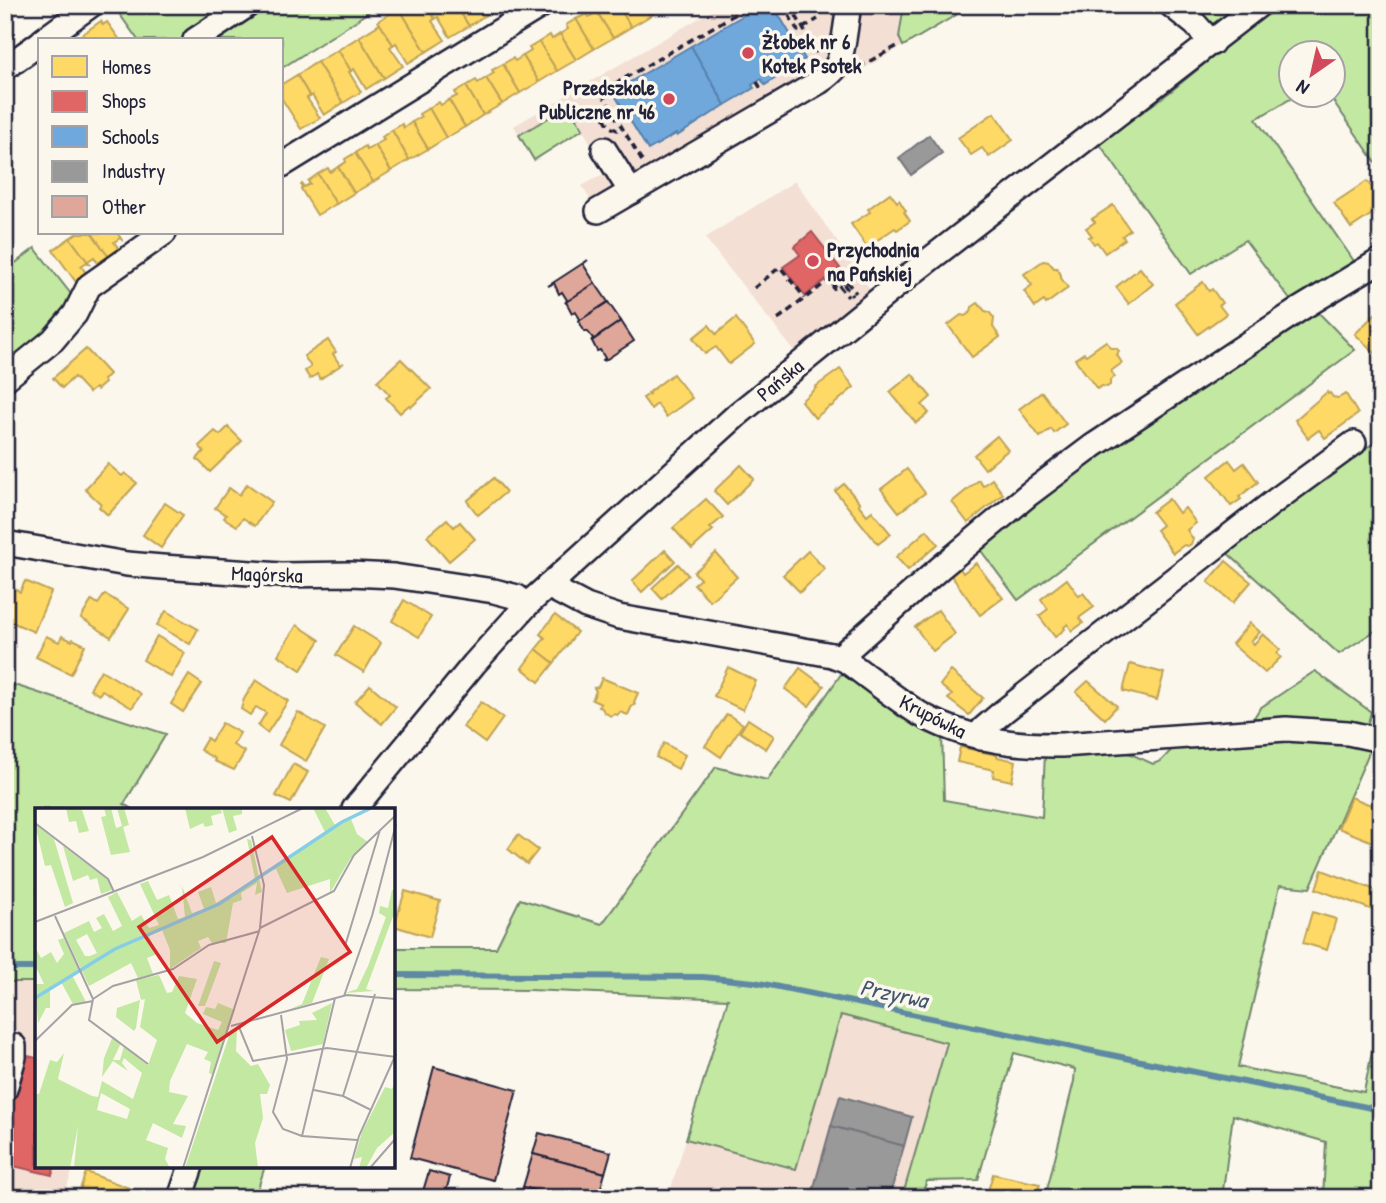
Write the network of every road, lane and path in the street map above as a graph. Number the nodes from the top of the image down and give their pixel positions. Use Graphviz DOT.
graph roads {
  1 [pos="91,5"];
  2 [pos="248,5"];
  3 [pos="542,5"];
  4 [pos="751,5"];
  5 [pos="783,5"];
  6 [pos="790,5"];
  7 [pos="849,5"];
  8 [pos="1171,5"];
  9 [pos="1259,5"];
  10 [pos="818,19"];
  11 [pos="803,28"];
  12 [pos="46,38"];
  13 [pos="198,38"];
  14 [pos="1212,43"];
  15 [pos="38,44"];
  16 [pos="901,44"];
  17 [pos="828,61"];
  18 [pos="7,67"];
  19 [pos="770,85"];
  20 [pos="762,90"];
  21 [pos="575,117"];
  22 [pos="622,127"];
  23 [pos="604,149"];
  24 [pos="651,156"];
  25 [pos="284,164"];
  26 [pos="631,192"];
  27 [pos="598,211"];
  28 [pos="163,234"];
  29 [pos="1381,260"];
  30 [pos="837,274"];
  31 [pos="754,288"];
  32 [pos="834,290"];
  33 [pos="805,298"];
  34 [pos="868,309"];
  35 [pos="779,319"];
  36 [pos="5,379"];
  37 [pos="1354,443"];
  38 [pos="5,543"];
  39 [pos="548,586"];
  40 [pos="527,605"];
  41 [pos="841,658"];
  42 [pos="981,738"];
  43 [pos="1381,740"];
  44 [pos="355,808"];
  45 [pos="5,1045"];
  46 [pos="5,1089"];
  47 [pos="190,1168"];
  48 [pos="180,1198"];
  1 -- 12 [label="street"];
  2 -- 13 [label="street"];
  3 -- 25 [label="street"];
  4 -- 22 [label="path"];
  5 -- 11 [label="path"];
  6 -- 11 [label="path"];
  7 -- 17 [label="street"];
  8 -- 14 [label="street"];
  9 -- 14 [label="street, Pańska"];
  10 -- 11 [label="path"];
  11 -- 17 [label="path"];
  14 -- 34 [label="street, Pańska"];
  15 -- 18 [label="street"];
  16 -- 17 [label="path"];
  17 -- 26 [label="street"];
  19 -- 20 [label="path"];
  21 -- 22 [label="path"];
  22 -- 24 [label="path"];
  23 -- 26 [label="street"];
  26 -- 27 [label="street"];
  28 -- 36 [label="street"];
  29 -- 41 [label="street"];
  30 -- 32 [label="path"];
  30 -- 33 [label="path"];
  30 -- 34 [label="path"];
  31 -- 33 [label="path"];
  33 -- 35 [label="path"];
  34 -- 39 [label="street, Pańska"];
  37 -- 42 [label="street"];
  38 -- 40 [label="street, Magórska"];
  39 -- 40 [label="street, Pańska"];
  39 -- 41 [label="street, Krupówka"];
  40 -- 44 [label="street, Pańska"];
  41 -- 42 [label="street, Krupówka"];
  42 -- 43 [label="street, Krupówka"];
  45 -- 46 [label="street"];
  47 -- 48 [label="street"];
}
